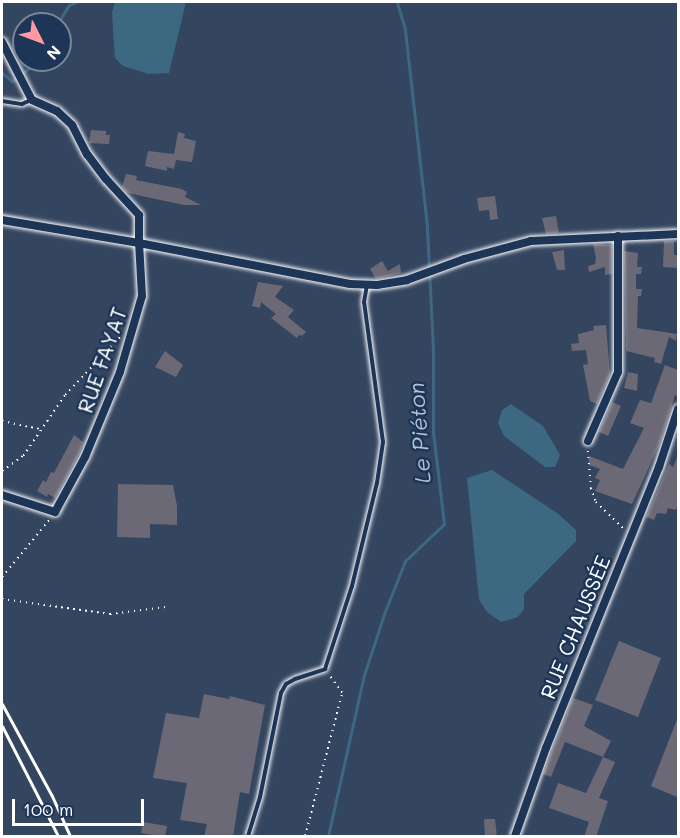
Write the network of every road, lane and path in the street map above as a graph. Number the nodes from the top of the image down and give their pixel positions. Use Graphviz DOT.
graph roads {
  1 [pos="2,42"];
  2 [pos="32,100"];
  3 [pos="2,101"];
  4 [pos="2,220"];
  5 [pos="678,234"];
  6 [pos="618,236"];
  7 [pos="139,243"];
  8 [pos="368,285"];
  9 [pos="135,321"];
  10 [pos="678,409"];
  11 [pos="2,422"];
  12 [pos="40,429"];
  13 [pos="675,432"];
  14 [pos="588,441"];
  15 [pos="2,471"];
  16 [pos="2,495"];
  17 [pos="55,512"];
  18 [pos="632,534"];
  19 [pos="2,577"];
  20 [pos="2,599"];
  21 [pos="166,607"];
  22 [pos="325,669"];
  23 [pos="248,837"];
  24 [pos="305,837"];
  25 [pos="515,837"];
  1 -- 2 [label="street"];
  2 -- 3 [label="lane"];
  2 -- 7 [label="street, RUE FAYAT"];
  4 -- 7 [label="street"];
  5 -- 6 [label="street"];
  6 -- 8 [label="street"];
  6 -- 14 [label="street"];
  7 -- 8 [label="street"];
  7 -- 9 [label="street, RUE FAYAT"];
  8 -- 22 [label="lane"];
  9 -- 12 [label="path"];
  9 -- 17 [label="street, RUE FAYAT"];
  10 -- 13 [label="street, RUE CHAUSSÉE"];
  11 -- 12 [label="path"];
  12 -- 15 [label="path"];
  13 -- 18 [label="street, RUE CHAUSSÉE"];
  14 -- 18 [label="path"];
  16 -- 17 [label="street"];
  17 -- 19 [label="path"];
  18 -- 25 [label="street, RUE CHAUSSÉE"];
  20 -- 21 [label="path"];
  22 -- 23 [label="lane"];
  22 -- 24 [label="path"];
}
